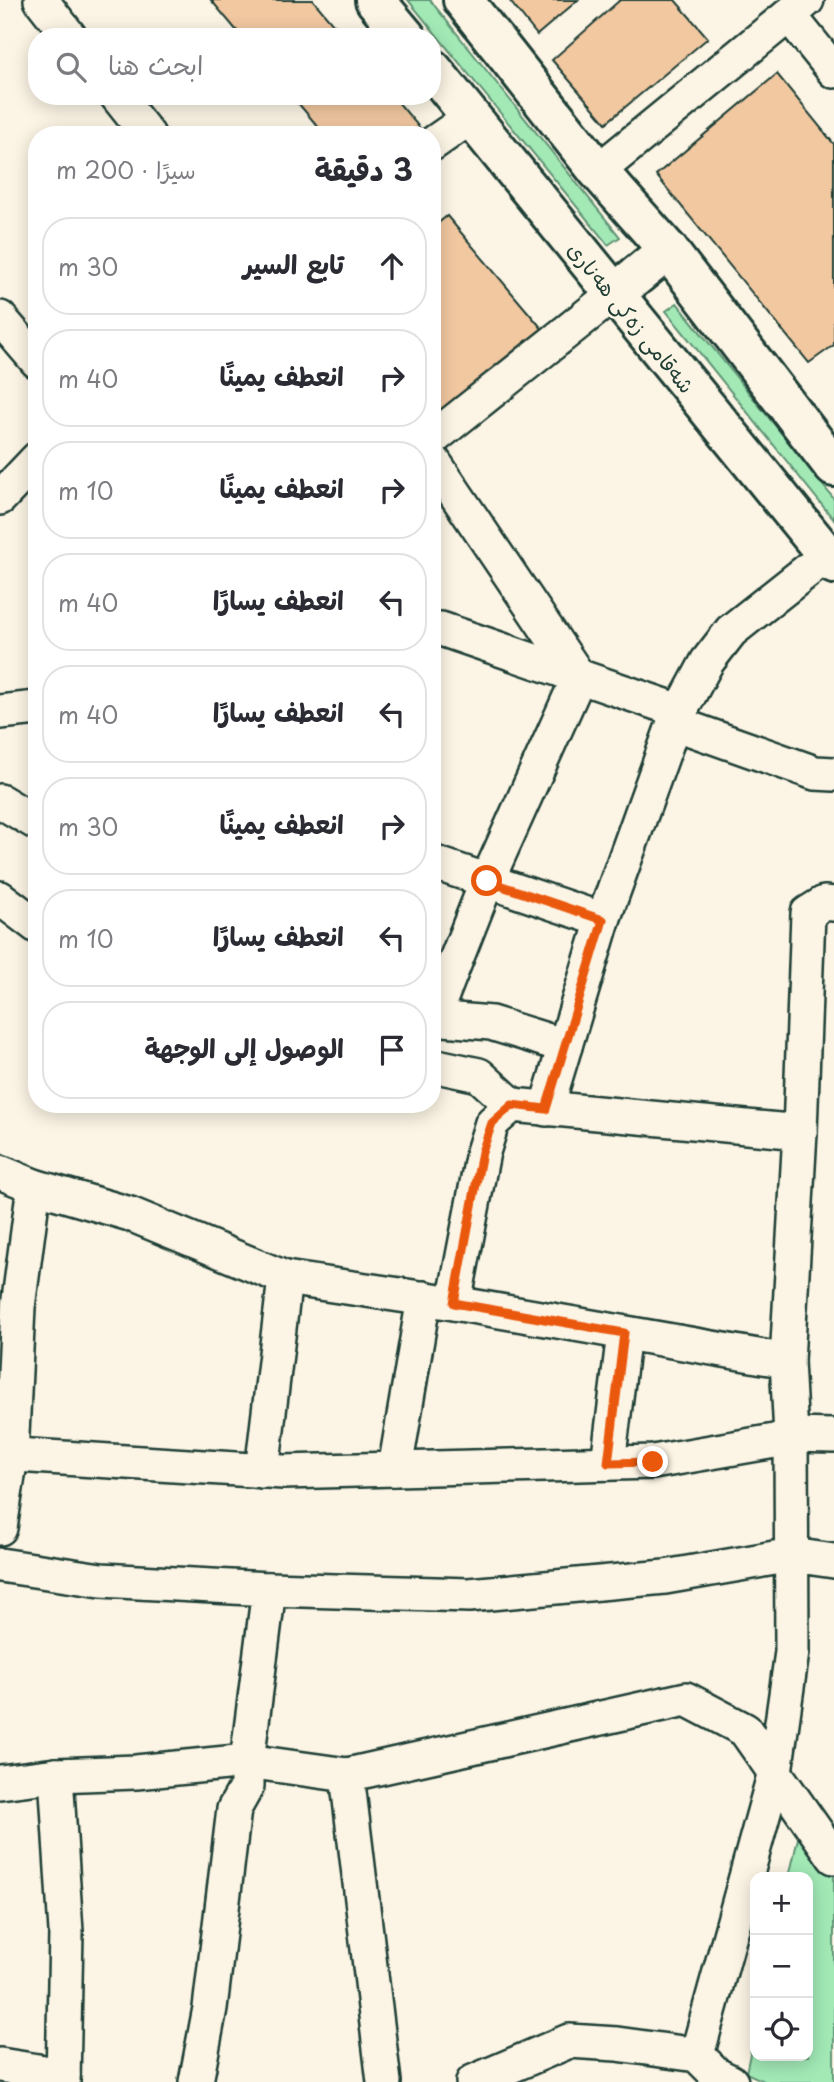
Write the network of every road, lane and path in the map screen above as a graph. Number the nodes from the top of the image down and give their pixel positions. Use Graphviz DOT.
graph roads {
  1 [pos="41,0"];
  2 [pos="376,0"];
  3 [pos="463,0"];
  4 [pos="798,7"];
  5 [pos="63,28"];
  6 [pos="399,28"];
  7 [pos="834,71"];
  8 [pos="441,80"];
  9 [pos="124,105"];
  10 [pos="471,117"];
  11 [pos="141,126"];
  12 [pos="441,138"];
  13 [pos="598,171"];
  14 [pos="668,250"];
  15 [pos="614,294"];
  16 [pos="0,318"];
  17 [pos="28,351"];
  18 [pos="441,432"];
  19 [pos="833,464"];
  20 [pos="28,468"];
  21 [pos="441,472"];
  22 [pos="0,498"];
  23 [pos="830,560"];
  24 [pos="441,629"];
  25 [pos="579,677"];
  26 [pos="28,709"];
  27 [pos="0,712"];
  28 [pos="677,717"];
  29 [pos="834,774"];
  30 [pos="0,801"];
  31 [pos="28,818"];
  32 [pos="441,865"];
  33 [pos="487,881"];
  34 [pos="0,898"];
  35 [pos="834,904"];
  36 [pos="28,919"];
  37 [pos="603,920"];
  38 [pos="441,998"];
  39 [pos="441,1019"];
  40 [pos="565,1046"];
  41 [pos="441,1067"];
  42 [pos="512,1105"];
  43 [pos="546,1109"];
  44 [pos="800,1132"];
  45 [pos="0,1172"];
  46 [pos="34,1186"];
  47 [pos="285,1278"];
  48 [pos="439,1301"];
  49 [pos="624,1333"];
  50 [pos="787,1361"];
  51 [pos="791,1435"];
  52 [pos="834,1436"];
  53 [pos="5,1455"];
  54 [pos="608,1463"];
  55 [pos="395,1469"];
  56 [pos="262,1471"];
  57 [pos="0,1528"];
  58 [pos="792,1555"];
  59 [pos="834,1561"];
  60 [pos="0,1565"];
  61 [pos="269,1589"];
  62 [pos="247,1761"];
  63 [pos="775,1772"];
  64 [pos="56,1775"];
  65 [pos="347,1775"];
  66 [pos="0,1782"];
  67 [pos="834,1857"];
  68 [pos="0,2065"];
  69 [pos="715,2073"];
  70 [pos="63,2079"];
  71 [pos="196,2082"];
  72 [pos="384,2082"];
  73 [pos="472,2082"];
  1 -- 5 [label="street"];
  2 -- 6 [label="main road"];
  3 -- 13 [label="main road"];
  4 -- 7 [label="street"];
  4 -- 13 [label="street"];
  8 -- 10 [label="main road, شەقامی زەکی هەناری"];
  9 -- 11 [label="street"];
  10 -- 12 [label="street"];
  10 -- 15 [label="main road, شەقامی زەکی هەناری"];
  13 -- 14 [label="main road"];
  14 -- 15 [label="main road"];
  14 -- 19 [label="main road"];
  15 -- 18 [label="street"];
  15 -- 23 [label="main road, شەقامی زەکی هەناری"];
  16 -- 17 [label="street"];
  20 -- 22 [label="street"];
  21 -- 25 [label="street"];
  23 -- 28 [label="street"];
  24 -- 25 [label="street"];
  25 -- 28 [label="street"];
  25 -- 33 [label="street"];
  26 -- 27 [label="street"];
  28 -- 29 [label="street"];
  28 -- 37 [label="street"];
  30 -- 31 [label="street"];
  32 -- 33 [label="street"];
  33 -- 37 [label="street"];
  33 -- 38 [label="street"];
  34 -- 36 [label="street"];
  35 -- 44 [label="street"];
  37 -- 40 [label="street"];
  39 -- 40 [label="street"];
  40 -- 43 [label="street"];
  41 -- 42 [label="street"];
  42 -- 43 [label="street"];
  42 -- 48 [label="street"];
  43 -- 44 [label="street"];
  44 -- 50 [label="street"];
  45 -- 46 [label="street"];
  46 -- 47 [label="street"];
  46 -- 53 [label="street"];
  47 -- 48 [label="street"];
  47 -- 56 [label="street"];
  48 -- 49 [label="street"];
  48 -- 55 [label="street"];
  49 -- 50 [label="street"];
  49 -- 54 [label="street"];
  50 -- 51 [label="street"];
  51 -- 52 [label="street"];
  51 -- 54 [label="street"];
  51 -- 58 [label="street"];
  53 -- 56 [label="street"];
  53 -- 57 [label="street"];
  54 -- 55 [label="street"];
  55 -- 56 [label="street"];
  58 -- 59 [label="street"];
  58 -- 61 [label="street"];
  58 -- 63 [label="street"];
  60 -- 61 [label="street"];
  61 -- 62 [label="street"];
  62 -- 64 [label="street"];
  62 -- 65 [label="street"];
  62 -- 71 [label="street"];
  63 -- 65 [label="street"];
  63 -- 67 [label="street"];
  63 -- 69 [label="street"];
  64 -- 66 [label="street"];
  64 -- 70 [label="street"];
  65 -- 72 [label="street"];
  68 -- 70 [label="street"];
  69 -- 73 [label="street"];
}
